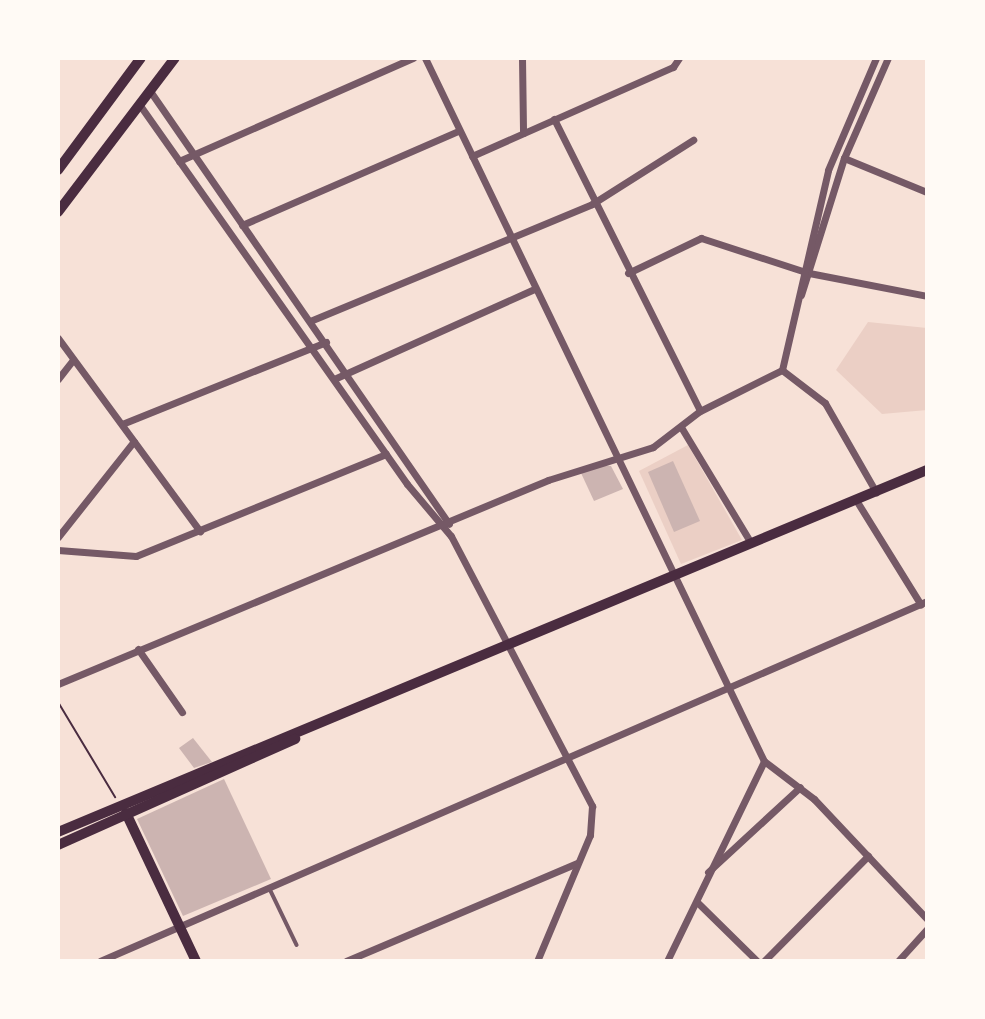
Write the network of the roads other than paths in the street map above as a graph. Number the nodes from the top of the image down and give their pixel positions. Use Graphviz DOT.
graph roads {
  1 [pos="141,58"];
  2 [pos="175,58"];
  3 [pos="413,58"];
  4 [pos="425,58"];
  5 [pos="522,58"];
  6 [pos="679,58"];
  7 [pos="876,58"];
  8 [pos="888,58"];
  9 [pos="150,90"];
  10 [pos="139,104"];
  11 [pos="554,119"];
  12 [pos="458,131"];
  13 [pos="523,133"];
  14 [pos="693,140"];
  15 [pos="191,154"];
  16 [pos="472,156"];
  17 [pos="844,158"];
  18 [pos="179,161"];
  19 [pos="58,170"];
  20 [pos="927,192"];
  21 [pos="592,204"];
  22 [pos="58,212"];
  23 [pos="242,225"];
  24 [pos="513,240"];
  25 [pos="805,272"];
  26 [pos="628,273"];
  27 [pos="279,278"];
  28 [pos="269,286"];
  29 [pos="534,289"];
  30 [pos="927,296"];
  31 [pos="310,321"];
  32 [pos="58,338"];
  33 [pos="326,342"];
  34 [pos="313,347"];
  35 [pos="73,360"];
  36 [pos="782,370"];
  37 [pos="347,371"];
  38 [pos="58,379"];
  39 [pos="334,379"];
  40 [pos="700,411"];
  41 [pos="122,424"];
  42 [pos="681,427"];
  43 [pos="134,441"];
  44 [pos="386,454"];
  45 [pos="620,459"];
  46 [pos="927,470"];
  47 [pos="876,492"];
  48 [pos="856,499"];
  49 [pos="449,520"];
  50 [pos="439,524"];
  51 [pos="200,531"];
  52 [pos="451,536"];
  53 [pos="58,537"];
  54 [pos="751,543"];
  55 [pos="58,551"];
  56 [pos="679,575"];
  57 [pos="924,603"];
  58 [pos="508,648"];
  59 [pos="138,649"];
  60 [pos="58,684"];
  61 [pos="729,687"];
  62 [pos="182,712"];
  63 [pos="298,737"];
  64 [pos="566,757"];
  65 [pos="764,761"];
  66 [pos="800,787"];
  67 [pos="121,806"];
  68 [pos="127,816"];
  69 [pos="58,832"];
  70 [pos="58,845"];
  71 [pos="868,856"];
  72 [pos="578,862"];
  73 [pos="707,873"];
  74 [pos="269,887"];
  75 [pos="697,902"];
  76 [pos="927,919"];
  77 [pos="180,927"];
  78 [pos="927,929"];
  79 [pos="297,946"];
  80 [pos="100,961"];
  81 [pos="197,961"];
  82 [pos="346,961"];
  83 [pos="537,961"];
  84 [pos="667,961"];
  85 [pos="757,961"];
  86 [pos="764,961"];
  87 [pos="898,961"];
  1 -- 19 [label="highway"];
  2 -- 9 [label="highway"];
  3 -- 15 [label="street"];
  4 -- 12 [label="street"];
  5 -- 13 [label="street"];
  6 -- 11 [label="street"];
  7 -- 25 [label="street"];
  8 -- 17 [label="street"];
  9 -- 10 [label="highway"];
  9 -- 15 [label="street"];
  10 -- 18 [label="street"];
  10 -- 22 [label="highway"];
  11 -- 13 [label="street"];
  11 -- 21 [label="street"];
  12 -- 16 [label="street"];
  12 -- 23 [label="street"];
  13 -- 16 [label="street"];
  14 -- 21 [label="street"];
  15 -- 18 [label="street"];
  15 -- 23 [label="street"];
  16 -- 24 [label="street"];
  17 -- 20 [label="street"];
  17 -- 25 [label="street"];
  18 -- 28 [label="street"];
  21 -- 24 [label="street"];
  21 -- 26 [label="street"];
  23 -- 27 [label="street"];
  24 -- 29 [label="street"];
  24 -- 31 [label="street"];
  25 -- 26 [label="street"];
  25 -- 30 [label="street"];
  25 -- 36 [label="street"];
  26 -- 40 [label="street"];
  27 -- 28 [label="street"];
  27 -- 31 [label="street"];
  28 -- 34 [label="street"];
  29 -- 37 [label="street"];
  29 -- 45 [label="street"];
  31 -- 33 [label="street"];
  32 -- 35 [label="street"];
  33 -- 34 [label="street"];
  33 -- 37 [label="street"];
  34 -- 39 [label="street"];
  34 -- 41 [label="street"];
  35 -- 38 [label="street"];
  35 -- 41 [label="street"];
  36 -- 40 [label="street"];
  36 -- 47 [label="street"];
  37 -- 39 [label="street"];
  37 -- 49 [label="street"];
  39 -- 44 [label="street"];
  40 -- 42 [label="street"];
  41 -- 43 [label="street"];
  42 -- 45 [label="street"];
  42 -- 54 [label="street"];
  43 -- 51 [label="street"];
  43 -- 53 [label="street"];
  44 -- 50 [label="street"];
  44 -- 51 [label="street"];
  45 -- 49 [label="street"];
  45 -- 56 [label="street"];
  46 -- 47 [label="main road"];
  47 -- 48 [label="main road"];
  48 -- 54 [label="main road"];
  48 -- 57 [label="street"];
  49 -- 50 [label="street"];
  49 -- 52 [label="street"];
  50 -- 52 [label="street"];
  50 -- 59 [label="street"];
  51 -- 55 [label="street"];
  52 -- 58 [label="street"];
  54 -- 56 [label="main road"];
  56 -- 58 [label="main road"];
  56 -- 61 [label="street"];
  57 -- 61 [label="street"];
  58 -- 63 [label="main road"];
  58 -- 64 [label="street"];
  59 -- 60 [label="street"];
  59 -- 62 [label="street"];
  61 -- 64 [label="street"];
  61 -- 65 [label="street"];
  63 -- 67 [label="main road"];
  63 -- 68 [label="main road"];
  64 -- 72 [label="street"];
  64 -- 74 [label="street"];
  65 -- 66 [label="street"];
  65 -- 73 [label="street"];
  66 -- 71 [label="street"];
  66 -- 73 [label="street"];
  67 -- 68 [label="main road"];
  67 -- 69 [label="main road"];
  68 -- 70 [label="main road"];
  68 -- 77 [label="main road"];
  71 -- 76 [label="street"];
  71 -- 86 [label="street"];
  72 -- 82 [label="street"];
  72 -- 83 [label="street"];
  73 -- 75 [label="street"];
  74 -- 77 [label="street"];
  74 -- 79 [label="lane"];
  75 -- 84 [label="street"];
  75 -- 85 [label="street"];
  77 -- 80 [label="street"];
  77 -- 81 [label="main road"];
  78 -- 87 [label="street"];
}
